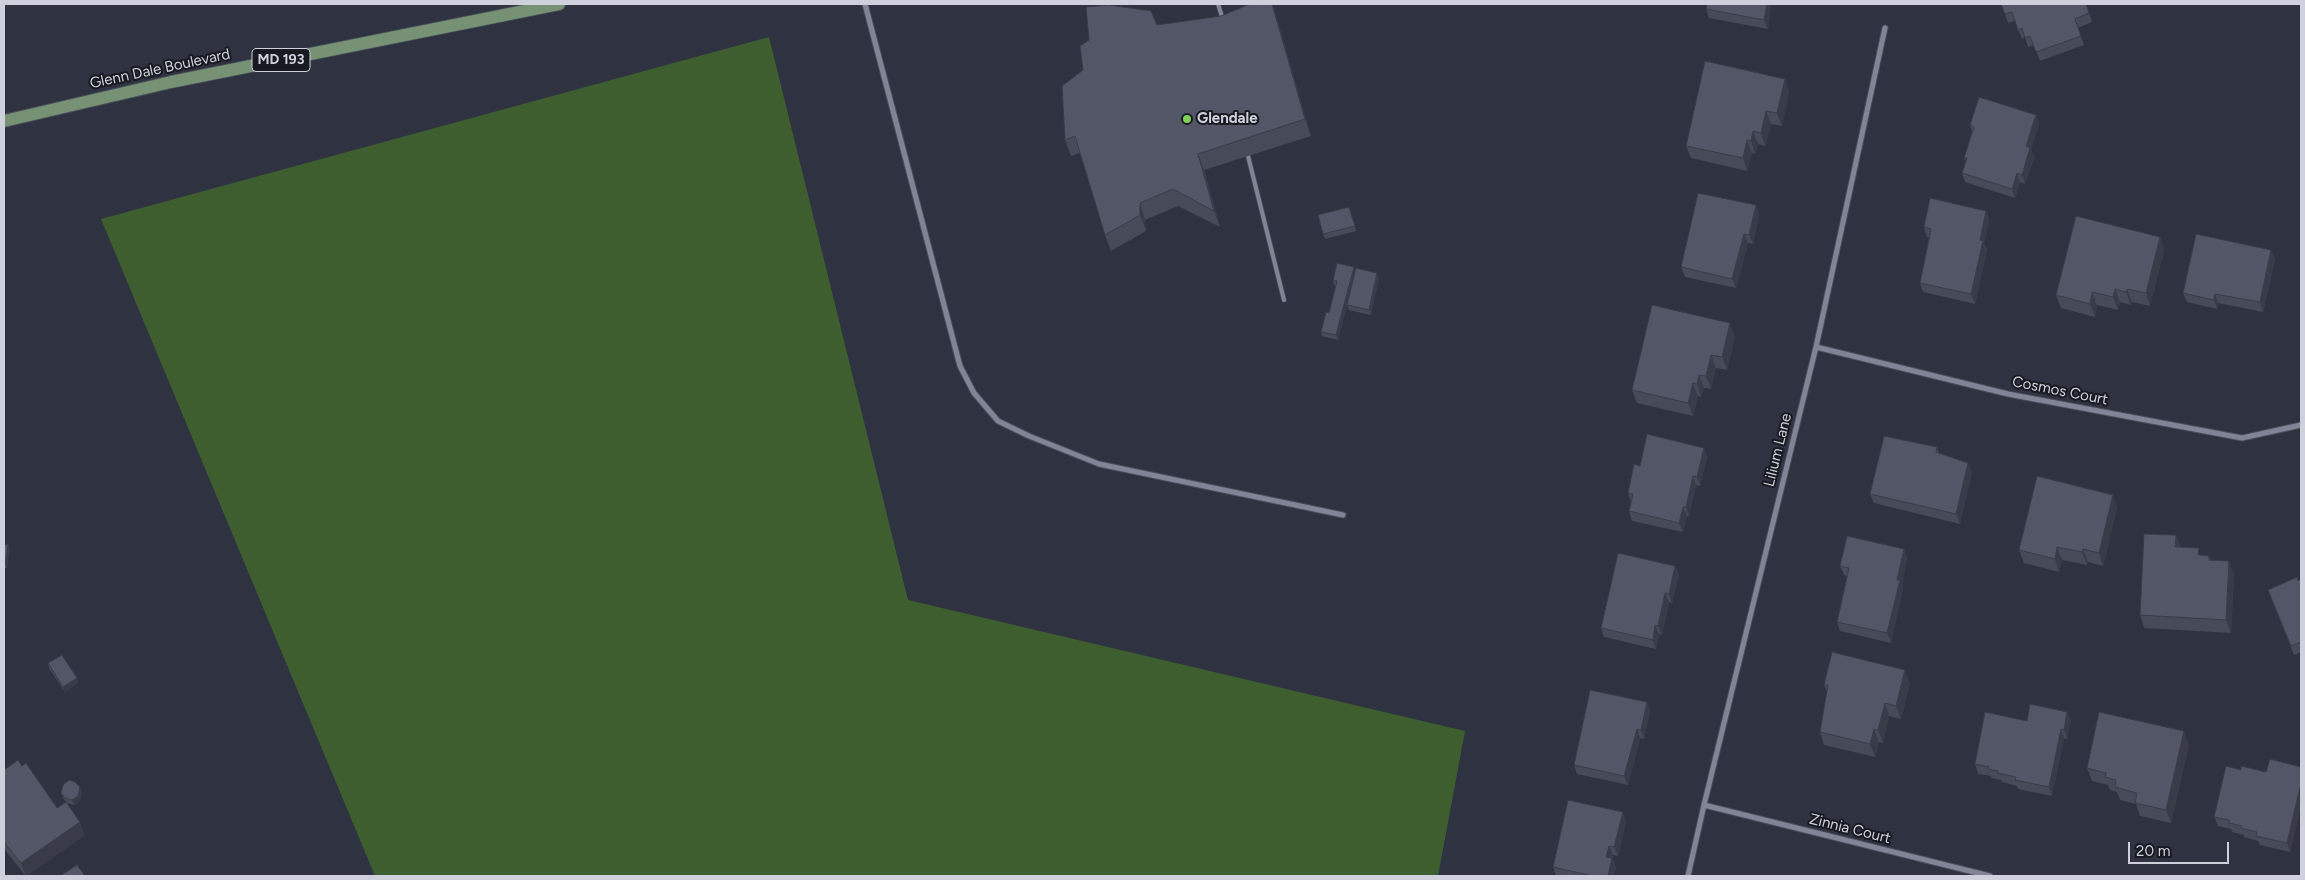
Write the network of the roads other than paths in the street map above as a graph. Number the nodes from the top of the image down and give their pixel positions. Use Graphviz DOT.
graph roads {
  1 [pos="559,4"];
  2 [pos="865,4"];
  3 [pos="1218,4"];
  4 [pos="1224,23"];
  5 [pos="1885,28"];
  6 [pos="4,121"];
  7 [pos="1248,156"];
  8 [pos="1284,300"];
  9 [pos="1816,346"];
  10 [pos="2301,425"];
  11 [pos="1343,515"];
  12 [pos="1704,805"];
  13 [pos="1688,876"];
  14 [pos="1990,876"];
  1 -- 6 [label="main road, Glenn Dale Boulevard / MD 193"];
  2 -- 11 [label="street"];
  3 -- 4 [label="lane"];
  5 -- 9 [label="street, Lilium Lane"];
  7 -- 8 [label="lane"];
  9 -- 10 [label="street, Cosmos Court"];
  9 -- 12 [label="street, Lilium Lane"];
  12 -- 13 [label="street, Lilium Lane"];
  12 -- 14 [label="street, Zinnia Court"];
}
